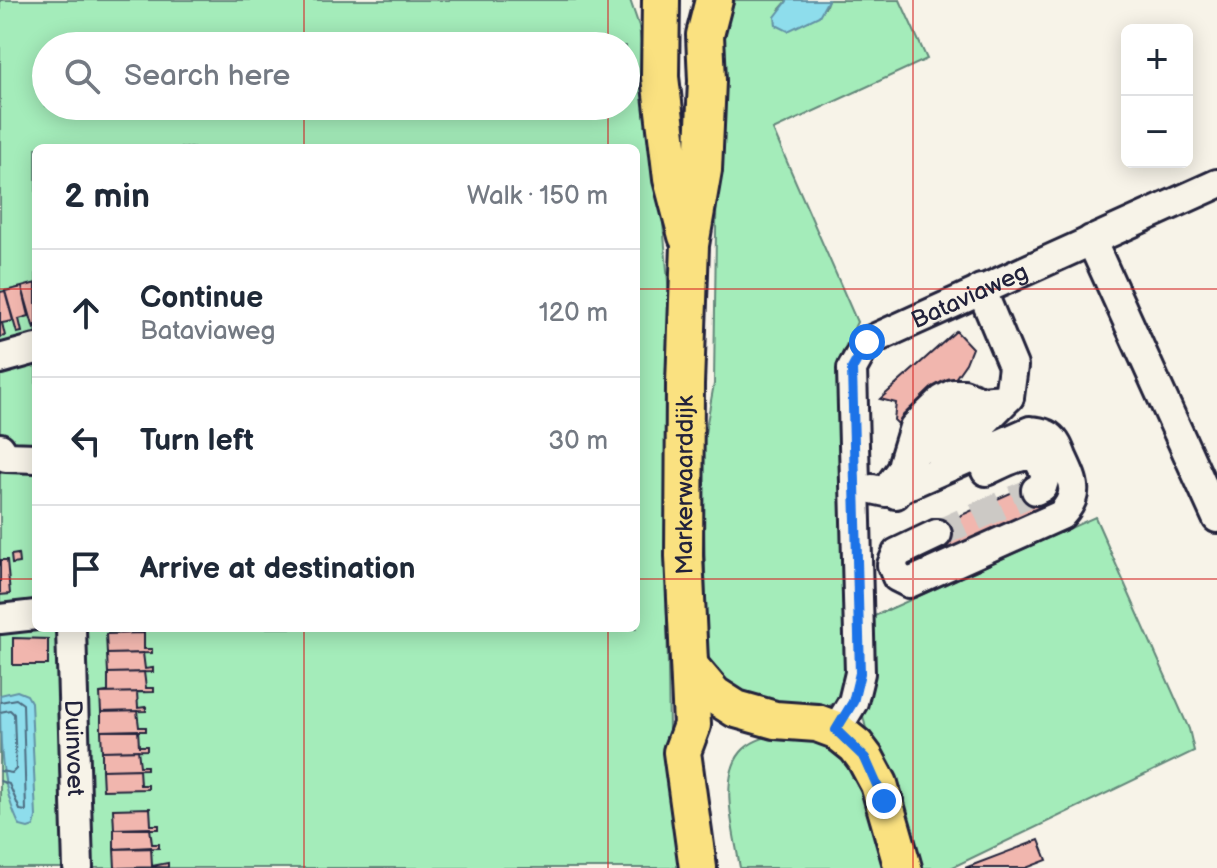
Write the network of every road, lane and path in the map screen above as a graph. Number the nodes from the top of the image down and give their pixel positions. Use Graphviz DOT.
graph roads {
  1 [pos="640,0"];
  2 [pos="661,0"];
  3 [pos="714,0"];
  4 [pos="729,0"];
  5 [pos="660,77"];
  6 [pos="707,81"];
  7 [pos="1217,184"];
  8 [pos="1091,240"];
  9 [pos="690,245"];
  10 [pos="981,289"];
  11 [pos="993,317"];
  12 [pos="990,346"];
  13 [pos="32,350"];
  14 [pos="0,359"];
  15 [pos="978,394"];
  16 [pos="0,448"];
  17 [pos="32,458"];
  18 [pos="883,485"];
  19 [pos="1036,490"];
  20 [pos="1217,518"];
  21 [pos="937,534"];
  22 [pos="32,615"];
  23 [pos="0,619"];
  24 [pos="71,632"];
  25 [pos="691,668"];
  26 [pos="775,720"];
  27 [pos="692,725"];
  28 [pos="836,730"];
  29 [pos="78,868"];
  30 [pos="698,868"];
  31 [pos="720,868"];
  32 [pos="903,868"];
  1 -- 5 [label="main road"];
  2 -- 5 [label="main road, Markerwaarddijk"];
  3 -- 6 [label="main road, Markerwaarddijk"];
  4 -- 6 [label="main road, Markerwaarddijk"];
  5 -- 9 [label="main road, Markerwaarddijk"];
  6 -- 9 [label="main road, Markerwaarddijk"];
  7 -- 8 [label="street, Bataviaweg"];
  8 -- 10 [label="street, Bataviaweg"];
  8 -- 20 [label="street"];
  9 -- 25 [label="main road, Markerwaarddijk"];
  10 -- 11 [label="street"];
  10 -- 18 [label="street, Bataviaweg"];
  11 -- 12 [label="street"];
  11 -- 15 [label="street"];
  13 -- 14 [label="street"];
  15 -- 18 [label="street"];
  15 -- 18 [label="street"];
  16 -- 17 [label="street"];
  18 -- 19 [label="street"];
  18 -- 21 [label="street"];
  18 -- 28 [label="street, Bataviaweg"];
  22 -- 23 [label="street"];
  24 -- 29 [label="street, Duinvoet"];
  25 -- 26 [label="main road"];
  25 -- 27 [label="main road, Markerwaarddijk"];
  26 -- 27 [label="main road"];
  26 -- 28 [label="main road"];
  27 -- 30 [label="main road, Markerwaarddijk"];
  27 -- 31 [label="main road, Markerwaarddijk"];
  28 -- 32 [label="main road"];
}
